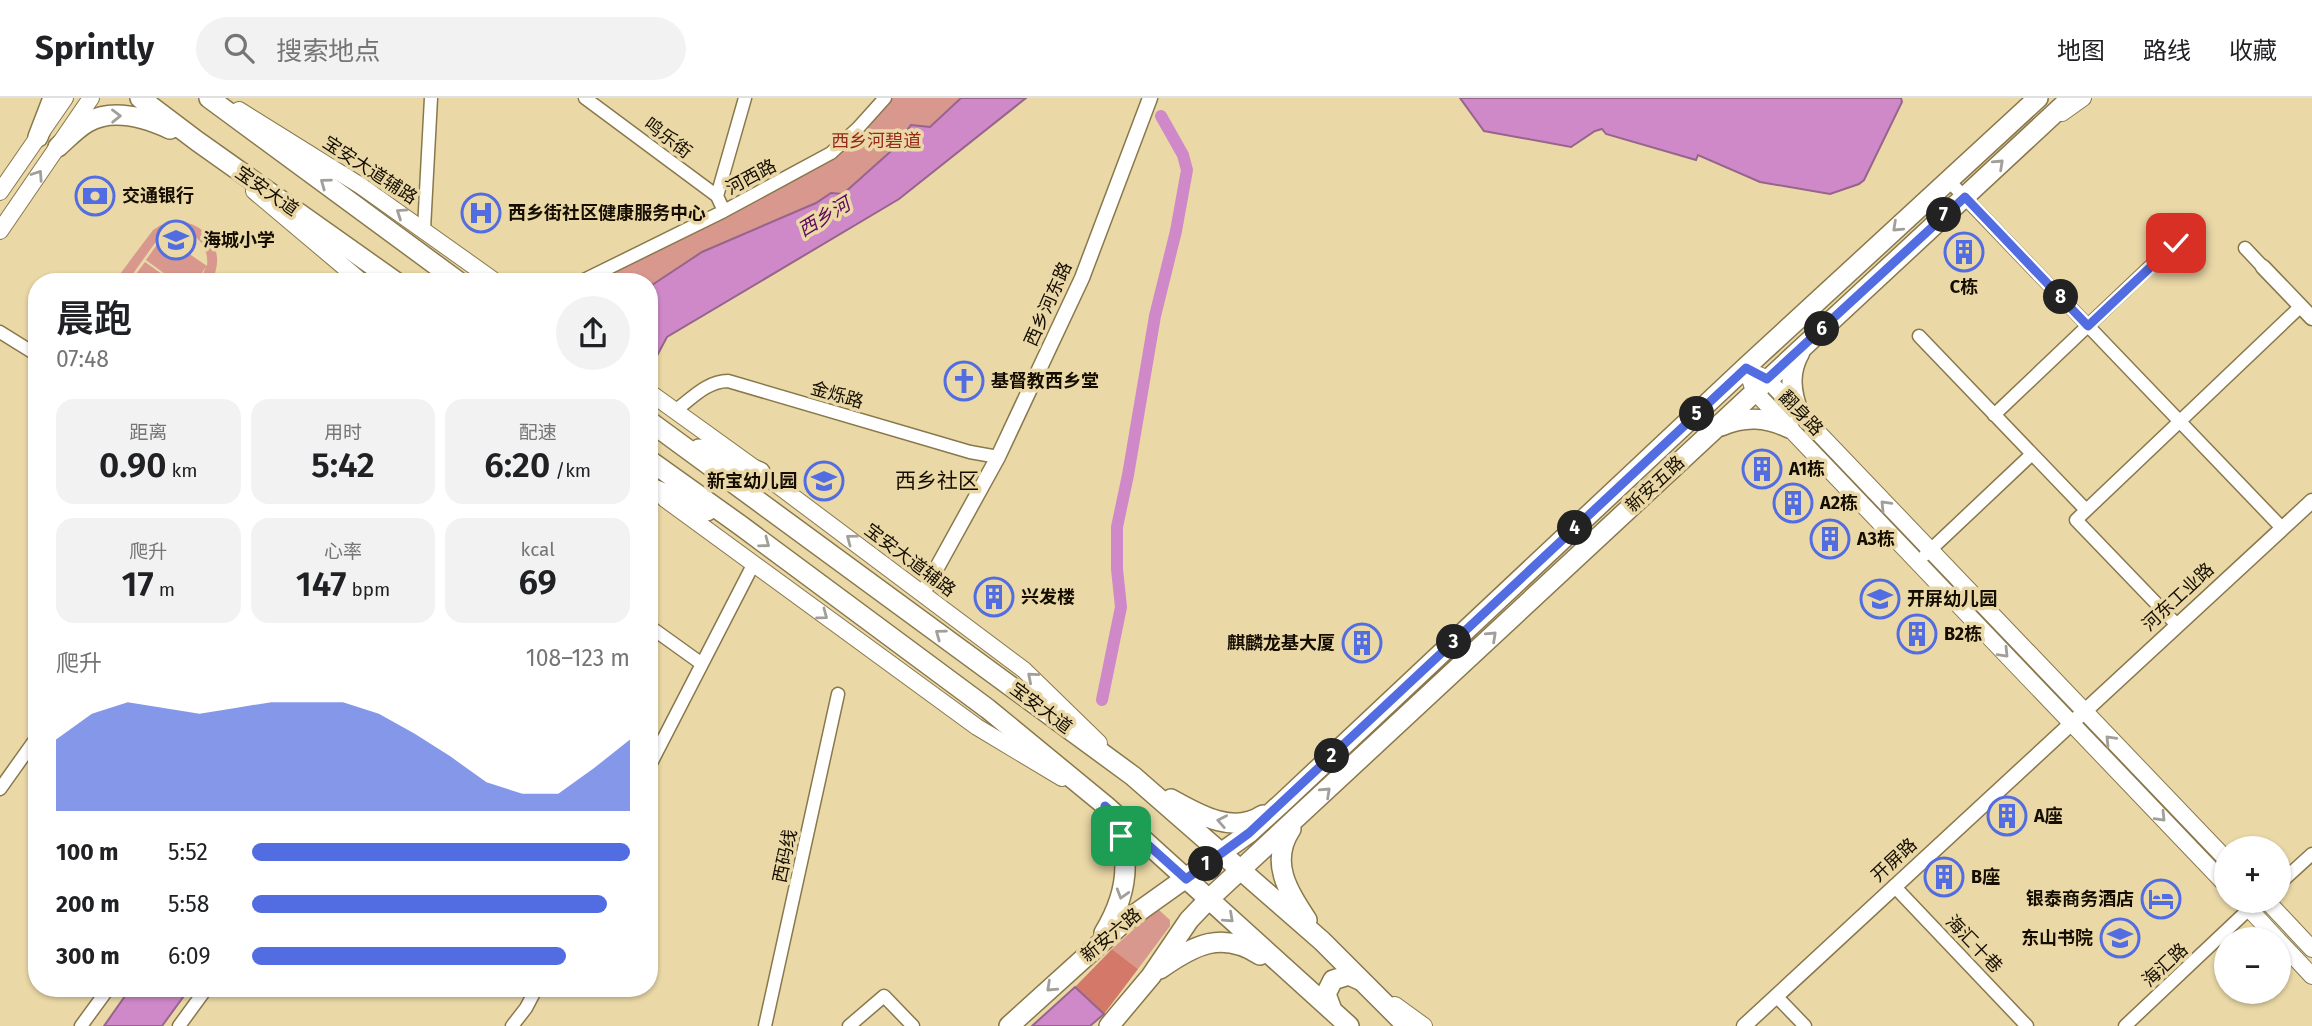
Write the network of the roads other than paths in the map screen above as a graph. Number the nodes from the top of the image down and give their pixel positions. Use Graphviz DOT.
graph roads {
  1 [pos="53,98"];
  2 [pos="65,98"];
  3 [pos="91,98"];
  4 [pos="140,98"];
  5 [pos="209,98"];
  6 [pos="219,98"];
  7 [pos="431,98"];
  8 [pos="585,98"];
  9 [pos="745,98"];
  10 [pos="885,98"];
  11 [pos="1150,98"];
  12 [pos="2036,98"];
  13 [pos="2071,98"];
  14 [pos="2083,98"];
  15 [pos="38,137"];
  16 [pos="2029,137"];
  17 [pos="197,141"];
  18 [pos="58,147"];
  19 [pos="1948,180"];
  20 [pos="0,192"];
  21 [pos="717,196"];
  22 [pos="1965,197"];
  23 [pos="724,211"];
  24 [pos="424,229"];
  25 [pos="0,231"];
  26 [pos="2176,243"];
  27 [pos="2245,248"];
  28 [pos="2263,267"];
  29 [pos="351,273"];
  30 [pos="383,273"];
  31 [pos="447,273"];
  32 [pos="484,273"];
  33 [pos="598,273"];
  34 [pos="2301,306"];
  35 [pos="2312,318"];
  36 [pos="2088,326"];
  37 [pos="0,332"];
  38 [pos="1919,336"];
  39 [pos="1805,345"];
  40 [pos="28,349"];
  41 [pos="1746,368"];
  42 [pos="1760,385"];
  43 [pos="658,399"];
  44 [pos="675,411"];
  45 [pos="1994,415"];
  46 [pos="1794,421"];
  47 [pos="2180,421"];
  48 [pos="658,428"];
  49 [pos="1711,432"];
  50 [pos="673,439"];
  51 [pos="2032,454"];
  52 [pos="998,457"];
  53 [pos="658,466"];
  54 [pos="760,472"];
  55 [pos="658,491"];
  56 [pos="658,494"];
  57 [pos="2312,501"];
  58 [pos="2086,510"];
  59 [pos="740,525"];
  60 [pos="2282,528"];
  61 [pos="1923,557"];
  62 [pos="754,563"];
  63 [pos="923,593"];
  64 [pos="2176,625"];
  65 [pos="658,632"];
  66 [pos="702,664"];
  67 [pos="838,694"];
  68 [pos="2082,711"];
  69 [pos="2070,723"];
  70 [pos="28,750"];
  71 [pos="658,750"];
  72 [pos="1133,776"];
  73 [pos="0,789"];
  74 [pos="1284,801"];
  75 [pos="1105,806"];
  76 [pos="1303,813"];
  77 [pos="2214,847"];
  78 [pos="1220,853"];
  79 [pos="2312,854"];
  80 [pos="1239,871"];
  81 [pos="2214,873"];
  82 [pos="2291,873"];
  83 [pos="1186,879"];
  84 [pos="1894,886"];
  85 [pos="1209,899"];
  86 [pos="2242,913"];
  87 [pos="2278,913"];
  88 [pos="1322,941"];
  89 [pos="1093,949"];
  90 [pos="2312,949"];
  91 [pos="2291,953"];
  92 [pos="2312,975"];
  93 [pos="1151,976"];
  94 [pos="1296,978"];
  95 [pos="1362,982"];
  96 [pos="1776,996"];
  97 [pos="102,997"];
  98 [pos="199,997"];
  99 [pos="532,997"];
  100 [pos="1337,1018"];
  101 [pos="81,1026"];
  102 [pos="179,1026"];
  103 [pos="512,1026"];
  104 [pos="765,1026"];
  105 [pos="849,1026"];
  106 [pos="913,1026"];
  107 [pos="1009,1026"];
  108 [pos="1109,1026"];
  109 [pos="1349,1026"];
  110 [pos="1407,1026"];
  111 [pos="1424,1026"];
  112 [pos="1744,1026"];
  113 [pos="1805,1026"];
  114 [pos="2027,1026"];
  115 [pos="2125,1026"];
  1 -- 15 [label="main road"];
  2 -- 15 [label="main road"];
  3 -- 18 [label="main road"];
  4 -- 17 [label="main road, 宝安大道"];
  31 -- 5 [label="main road, one-way"];
  24 -- 6 [label="main road, 宝安大道辅路, one-way"];
  7 -- 24 [label="street"];
  8 -- 21 [label="street, 鸣乐街"];
  9 -- 21 [label="street"];
  10 -- 23 [label="street, 河西路"];
  11 -- 52 [label="street, 西乡河东路"];
  12 -- 19 [label="main road, 新安五路"];
  13 -- 16 [label="main road, 新安五路"];
  14 -- 16 [label="main road"];
  15 -- 20 [label="main road"];
  22 -- 16 [label="main road, 新安五路, one-way"];
  18 -- 17 [label="main road, one-way"];
  17 -- 29 [label="main road"];
  17 -- 30 [label="main road, 宝安大道"];
  25 -- 18 [label="main road, one-way"];
  19 -- 22 [label="street"];
  19 -- 41 [label="main road, 新安五路, one-way"];
  21 -- 23 [label="street, 鸣乐街"];
  22 -- 36 [label="street"];
  22 -- 39 [label="main road, 新安五路"];
  23 -- 33 [label="street, 河西路"];
  24 -- 32 [label="main road, 宝安大道辅路"];
  26 -- 36 [label="street"];
  27 -- 28 [label="street"];
  28 -- 34 [label="street"];
  34 -- 35 [label="street"];
  34 -- 47 [label="street"];
  36 -- 45 [label="street"];
  36 -- 47 [label="street"];
  37 -- 40 [label="street"];
  38 -- 45 [label="street"];
  39 -- 42 [label="main road, 新安五路"];
  39 -- 46 [label="main road"];
  41 -- 42 [label="main road, 翻身路"];
  41 -- 74 [label="main road, 新安五路"];
  42 -- 46 [label="main road, 翻身路"];
  42 -- 49 [label="main road, 新安五路"];
  43 -- 44 [label="main road, 宝安大道辅路"];
  44 -- 52 [label="street, 金烁路"];
  44 -- 54 [label="main road, 宝安大道辅路"];
  45 -- 51 [label="street"];
  46 -- 49 [label="main road"];
  46 -- 61 [label="main road, 翻身路"];
  47 -- 58 [label="street"];
  47 -- 60 [label="street"];
  48 -- 50 [label="main road, 宝安大道"];
  76 -- 49 [label="main road, 新安五路, one-way"];
  50 -- 54 [label="main road"];
  72 -- 50 [label="main road, 宝安大道, one-way"];
  51 -- 58 [label="street"];
  51 -- 61 [label="street"];
  52 -- 63 [label="street, 西乡河东路"];
  53 -- 59 [label="main road, 宝安大道"];
  63 -- 54 [label="main road, 宝安大道辅路, one-way"];
  55 -- 59 [label="main road"];
  56 -- 62 [label="main road"];
  57 -- 60 [label="street, 河东工业路"];
  58 -- 64 [label="street"];
  59 -- 75 [label="main road, 宝安大道, one-way"];
  60 -- 64 [label="street, 河东工业路"];
  61 -- 68 [label="main road, 翻身路"];
  61 -- 69 [label="main road, 翻身路, one-way"];
  62 -- 66 [label="street"];
  62 -- 75 [label="main road, one-way"];
  72 -- 63 [label="main road, 宝安大道辅路, one-way"];
  64 -- 68 [label="street, 河东工业路"];
  65 -- 66 [label="street"];
  66 -- 71 [label="street"];
  67 -- 104 [label="street, 西码线"];
  68 -- 69 [label="street, 河东工业路"];
  77 -- 68 [label="main road, 翻身路, one-way"];
  69 -- 81 [label="main road, 翻身路, one-way"];
  69 -- 84 [label="street, 开屏路"];
  70 -- 73 [label="street"];
  74 -- 72 [label="main road, one-way"];
  72 -- 78 [label="main road, 宝安大道"];
  74 -- 78 [label="main road, 新安五路"];
  75 -- 83 [label="main road, 宝安大道"];
  75 -- 89 [label="main road, one-way"];
  76 -- 80 [label="main road, 新安五路"];
  76 -- 88 [label="main road"];
  78 -- 80 [label="main road, 宝安大道"];
  78 -- 83 [label="main road, 新安六路"];
  79 -- 82 [label="street"];
  80 -- 85 [label="main road"];
  80 -- 88 [label="main road, 宝安大道"];
  83 -- 85 [label="main road, 宝安大道"];
  83 -- 89 [label="main road, 新安六路"];
  84 -- 96 [label="street, 开屏路"];
  84 -- 114 [label="street, 海汇十巷"];
  85 -- 93 [label="main road"];
  85 -- 94 [label="main road, 宝安大道, one-way"];
  86 -- 115 [label="street, 海汇路"];
  87 -- 90 [label="main road"];
  88 -- 95 [label="main road, 宝安大道"];
  89 -- 107 [label="main road, 新安六路, one-way"];
  91 -- 92 [label="main road"];
  93 -- 94 [label="main road"];
  93 -- 108 [label="main road"];
  94 -- 100 [label="main road, 宝安大道"];
  95 -- 100 [label="main road"];
  95 -- 110 [label="main road, 宝安大道"];
  95 -- 111 [label="main road"];
  96 -- 112 [label="street, 开屏路"];
  96 -- 113 [label="street"];
  97 -- 101 [label="street"];
  98 -- 102 [label="street"];
  99 -- 103 [label="street"];
  100 -- 109 [label="main road, 宝安大道"];
  105 -- 106 [label="street"];
}
